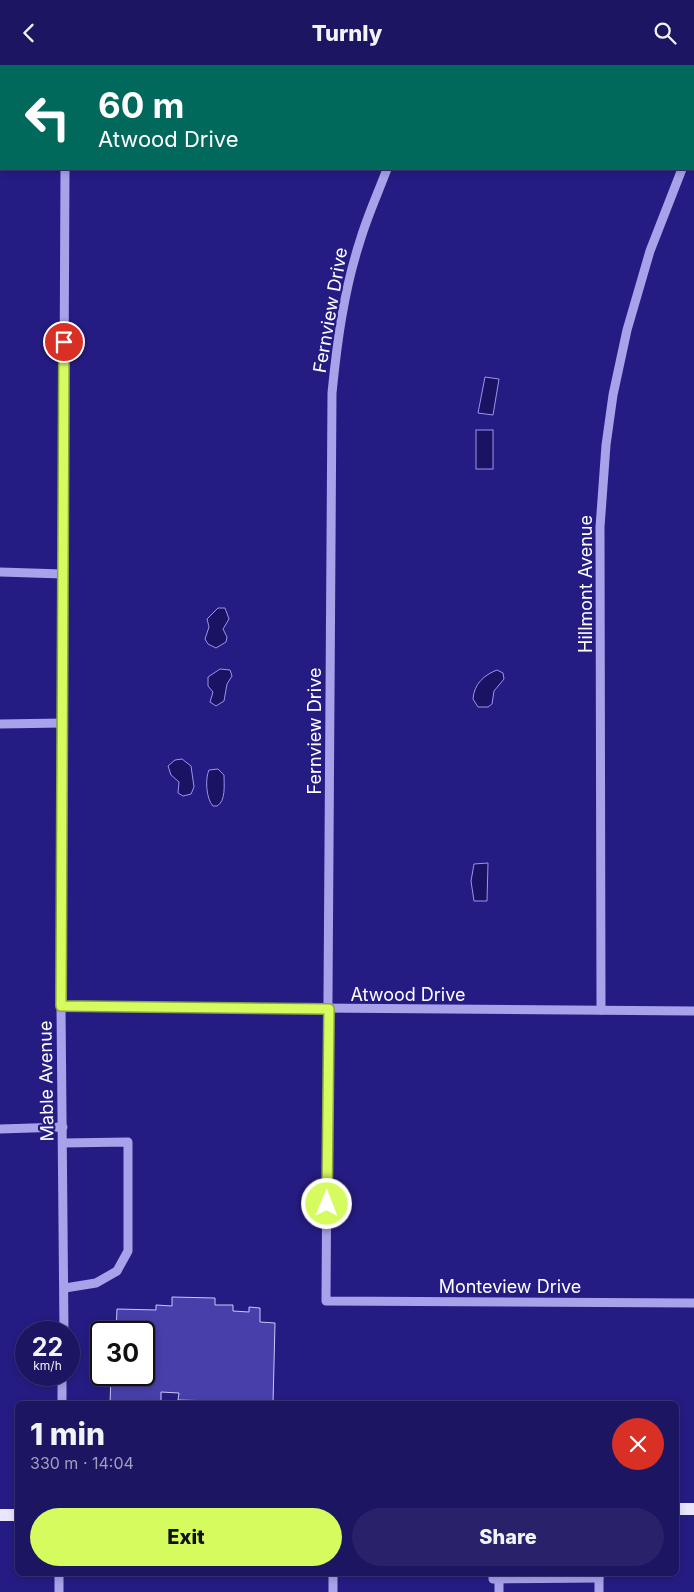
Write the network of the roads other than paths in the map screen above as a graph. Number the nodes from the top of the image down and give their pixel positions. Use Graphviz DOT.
graph roads {
  1 [pos="65,170"];
  2 [pos="387,170"];
  3 [pos="682,170"];
  4 [pos="0,572"];
  5 [pos="63,574"];
  6 [pos="63,723"];
  7 [pos="0,724"];
  8 [pos="61,1006"];
  9 [pos="329,1009"];
  10 [pos="601,1010"];
  11 [pos="694,1011"];
  12 [pos="63,1127"];
  13 [pos="0,1129"];
  14 [pos="63,1143"];
  15 [pos="65,1288"];
  16 [pos="326,1301"];
  17 [pos="694,1303"];
  18 [pos="64,1321"];
  19 [pos="62,1386"];
  20 [pos="62,1401"];
  21 [pos="679,1509"];
  22 [pos="694,1509"];
  23 [pos="0,1515"];
  24 [pos="15,1515"];
  25 [pos="59,1576"];
  26 [pos="333,1576"];
  27 [pos="496,1576"];
  28 [pos="599,1576"];
  29 [pos="59,1592"];
  30 [pos="333,1592"];
  31 [pos="500,1592"];
  32 [pos="598,1592"];
  1 -- 5 [label="street, Mable Avenue"];
  2 -- 9 [label="street, Fernview Drive"];
  3 -- 10 [label="street, Hillmont Avenue"];
  4 -- 5 [label="street"];
  5 -- 6 [label="street, Mable Avenue"];
  6 -- 7 [label="street"];
  6 -- 8 [label="street, Mable Avenue"];
  8 -- 9 [label="street, Atwood Drive"];
  8 -- 12 [label="street, Mable Avenue"];
  9 -- 10 [label="street, Atwood Drive"];
  9 -- 16 [label="street, Fernview Drive"];
  10 -- 11 [label="street, Atwood Drive"];
  12 -- 13 [label="street"];
  12 -- 14 [label="street, Mable Avenue"];
  14 -- 15 [label="street, Mable Avenue"];
  14 -- 15 [label="street"];
  15 -- 18 [label="street, Mable Avenue"];
  16 -- 17 [label="street, Monteview Drive"];
  19 -- 20 [label="street"];
  21 -- 22 [label="main road"];
  23 -- 24 [label="main road"];
  25 -- 29 [label="street"];
  26 -- 30 [label="street"];
  27 -- 28 [label="street"];
  27 -- 31 [label="street"];
  28 -- 32 [label="street"];
}
